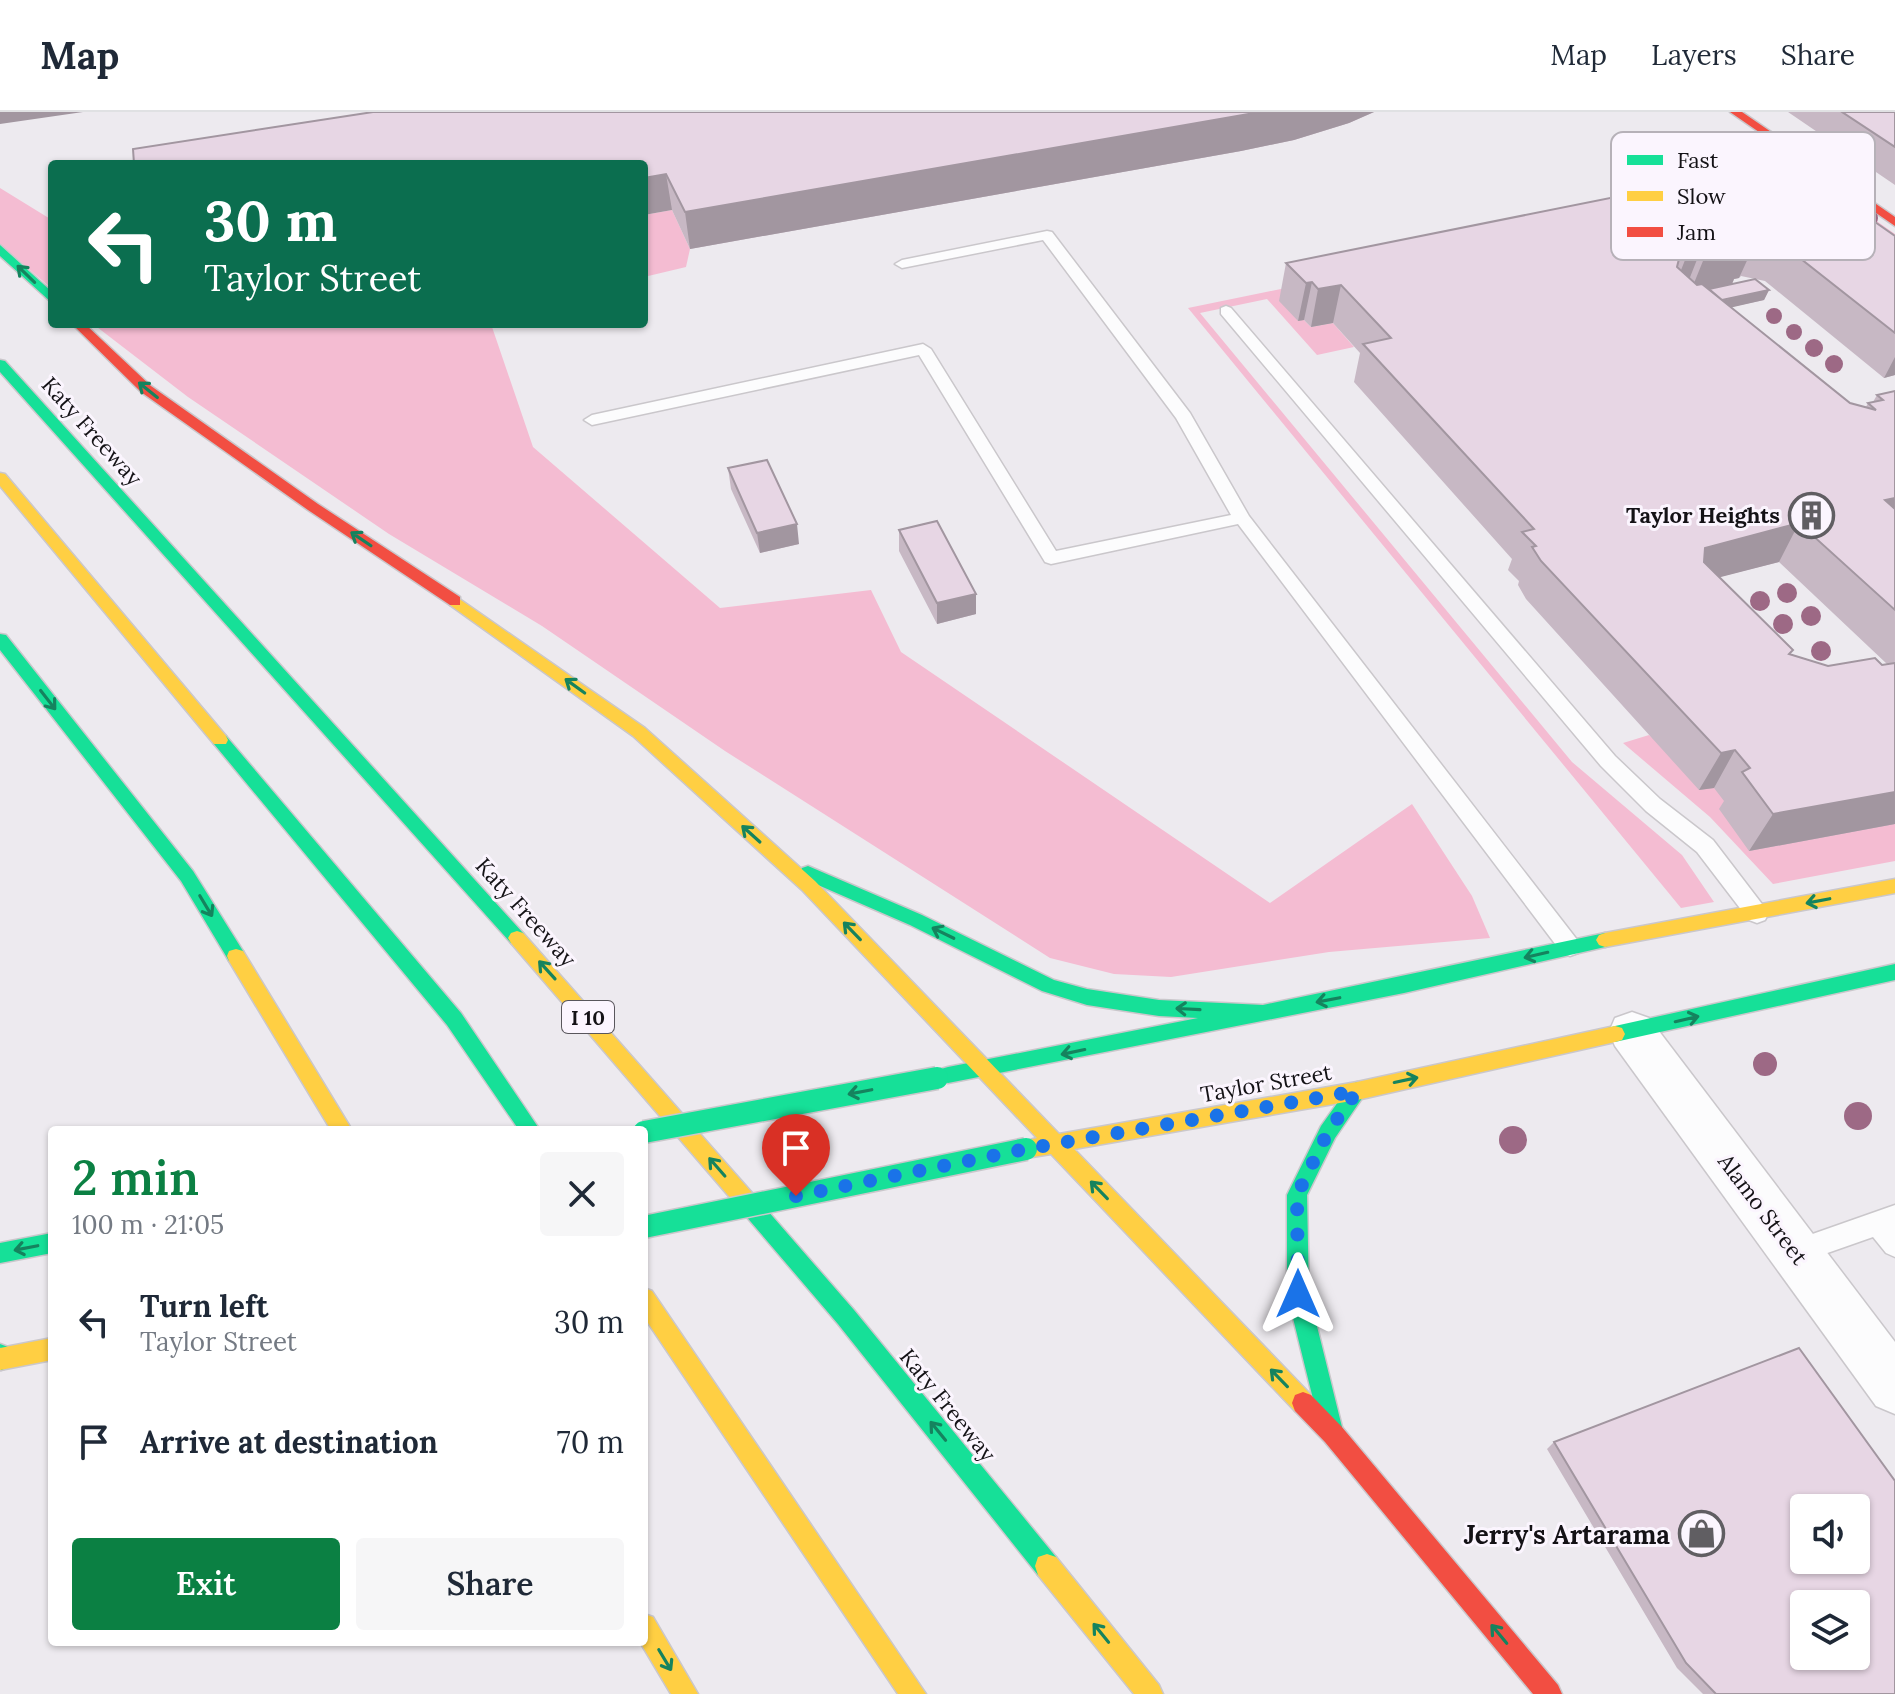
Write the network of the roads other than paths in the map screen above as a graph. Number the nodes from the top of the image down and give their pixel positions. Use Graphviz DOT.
graph roads {
  1 [pos="1735,112"];
  2 [pos="1764,132"];
  3 [pos="1875,208"];
  4 [pos="1895,222"];
  5 [pos="0,249"];
  6 [pos="902,264"];
  7 [pos="48,295"];
  8 [pos="1226,311"];
  9 [pos="82,328"];
  10 [pos="0,364"];
  11 [pos="592,420"];
  12 [pos="0,477"];
  13 [pos="1242,518"];
  14 [pos="0,639"];
  15 [pos="782,862"];
  16 [pos="1895,886"];
  17 [pos="1757,914"];
  18 [pos="1570,947"];
  19 [pos="1895,972"];
  20 [pos="1266,1013"];
  21 [pos="1632,1032"];
  22 [pos="983,1068"];
  23 [pos="1357,1091"];
  24 [pos="340,1126"];
  25 [pos="527,1126"];
  26 [pos="648,1131"];
  27 [pos="1054,1144"];
  28 [pos="1886,1220"];
  29 [pos="648,1226"];
  30 [pos="48,1244"];
  31 [pos="1895,1245"];
  32 [pos="1796,1252"];
  33 [pos="0,1253"];
  34 [pos="648,1304"];
  35 [pos="48,1350"];
  36 [pos="0,1358"];
  37 [pos="1895,1387"];
  38 [pos="1333,1434"];
  39 [pos="648,1633"];
  40 [pos="685,1694"];
  41 [pos="913,1694"];
  42 [pos="1150,1694"];
  43 [pos="1549,1694"];
  1 -- 2 [label="main road"];
  3 -- 4 [label="main road"];
  7 -- 5 [label="main road, one-way"];
  6 -- 13 [label="lane"];
  8 -- 17 [label="lane"];
  15 -- 9 [label="main road, one-way"];
  42 -- 10 [label="main road, Katy Freeway / I 10, one-way"];
  11 -- 13 [label="lane"];
  12 -- 25 [label="main road"];
  13 -- 18 [label="lane"];
  14 -- 24 [label="main road, one-way"];
  20 -- 15 [label="main road, one-way"];
  22 -- 15 [label="main road, one-way"];
  16 -- 17 [label="main road, one-way"];
  17 -- 18 [label="main road"];
  18 -- 20 [label="main road, one-way"];
  21 -- 19 [label="main road, Taylor Street, one-way"];
  20 -- 22 [label="main road, one-way"];
  23 -- 21 [label="main road, Taylor Street, one-way"];
  21 -- 32 [label="street, Alamo Street"];
  22 -- 26 [label="main road, one-way, bridge"];
  22 -- 27 [label="main road"];
  23 -- 27 [label="main road, Taylor Street"];
  23 -- 38 [label="main road"];
  27 -- 29 [label="main road, Taylor Street, bridge"];
  38 -- 27 [label="main road, one-way"];
  28 -- 31 [label="lane"];
  28 -- 32 [label="lane"];
  30 -- 33 [label="main road, one-way"];
  32 -- 37 [label="street, Alamo Street"];
  34 -- 41 [label="main road"];
  35 -- 36 [label="main road"];
  43 -- 38 [label="main road, one-way"];
  39 -- 40 [label="main road, one-way"];
}
